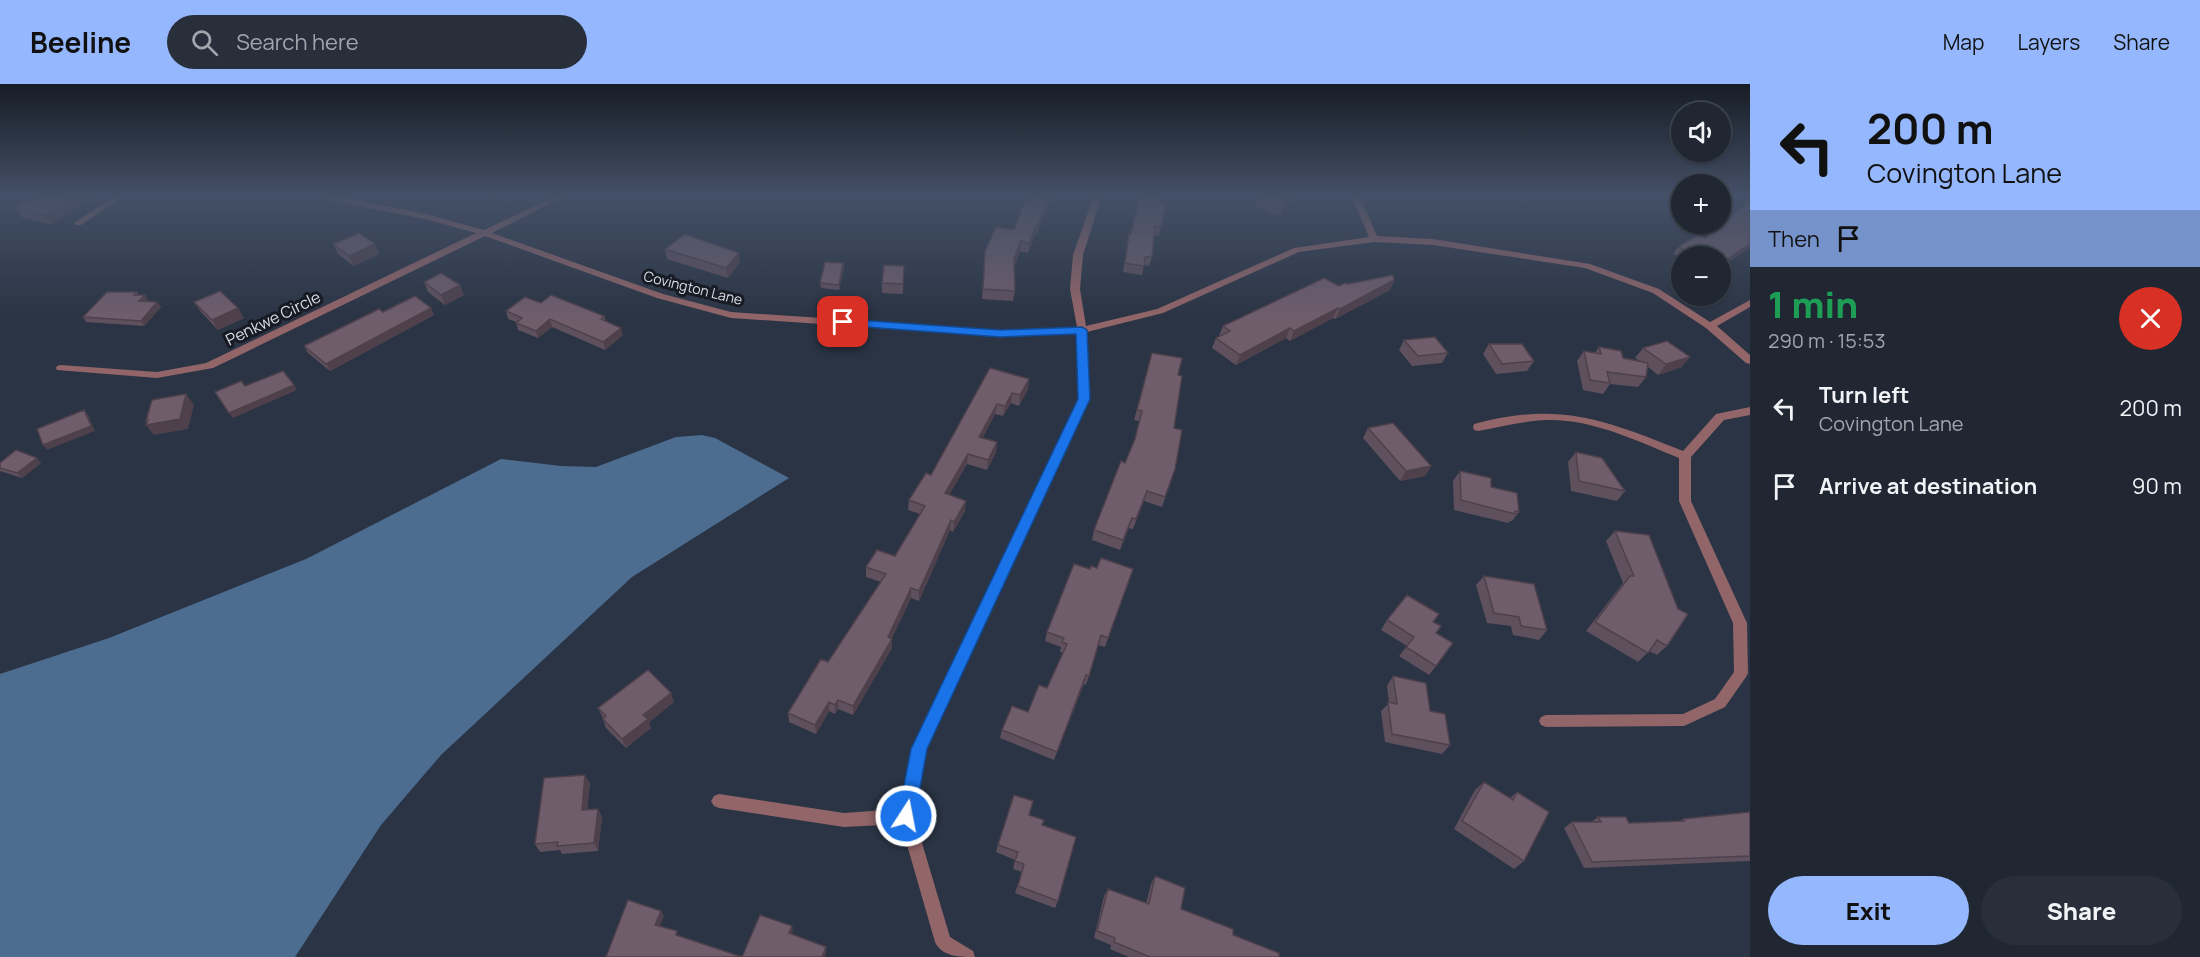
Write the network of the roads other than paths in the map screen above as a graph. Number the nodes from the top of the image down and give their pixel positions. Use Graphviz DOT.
graph roads {
  1 [pos="479,236"];
  2 [pos="493,236"];
  3 [pos="1084,236"];
  4 [pos="1373,236"];
  5 [pos="1374,239"];
  6 [pos="1750,303"];
  7 [pos="1710,326"];
  8 [pos="1082,330"];
  9 [pos="1750,361"];
  10 [pos="61,368"];
  11 [pos="1750,411"];
  12 [pos="1478,428"];
  13 [pos="1684,456"];
  14 [pos="1546,721"];
  15 [pos="719,801"];
  16 [pos="906,816"];
  17 [pos="968,957"];
  1 -- 10 [label="street, Penkwe Circle"];
  2 -- 8 [label="street, Covington Lane"];
  3 -- 8 [label="street"];
  4 -- 5 [label="street"];
  5 -- 7 [label="street, Covington Lane"];
  5 -- 8 [label="street, Covington Lane"];
  6 -- 7 [label="street"];
  7 -- 9 [label="street, Covington Lane"];
  8 -- 16 [label="street"];
  11 -- 13 [label="street"];
  12 -- 13 [label="street"];
  13 -- 14 [label="street"];
  15 -- 16 [label="street"];
  16 -- 17 [label="street"];
}
